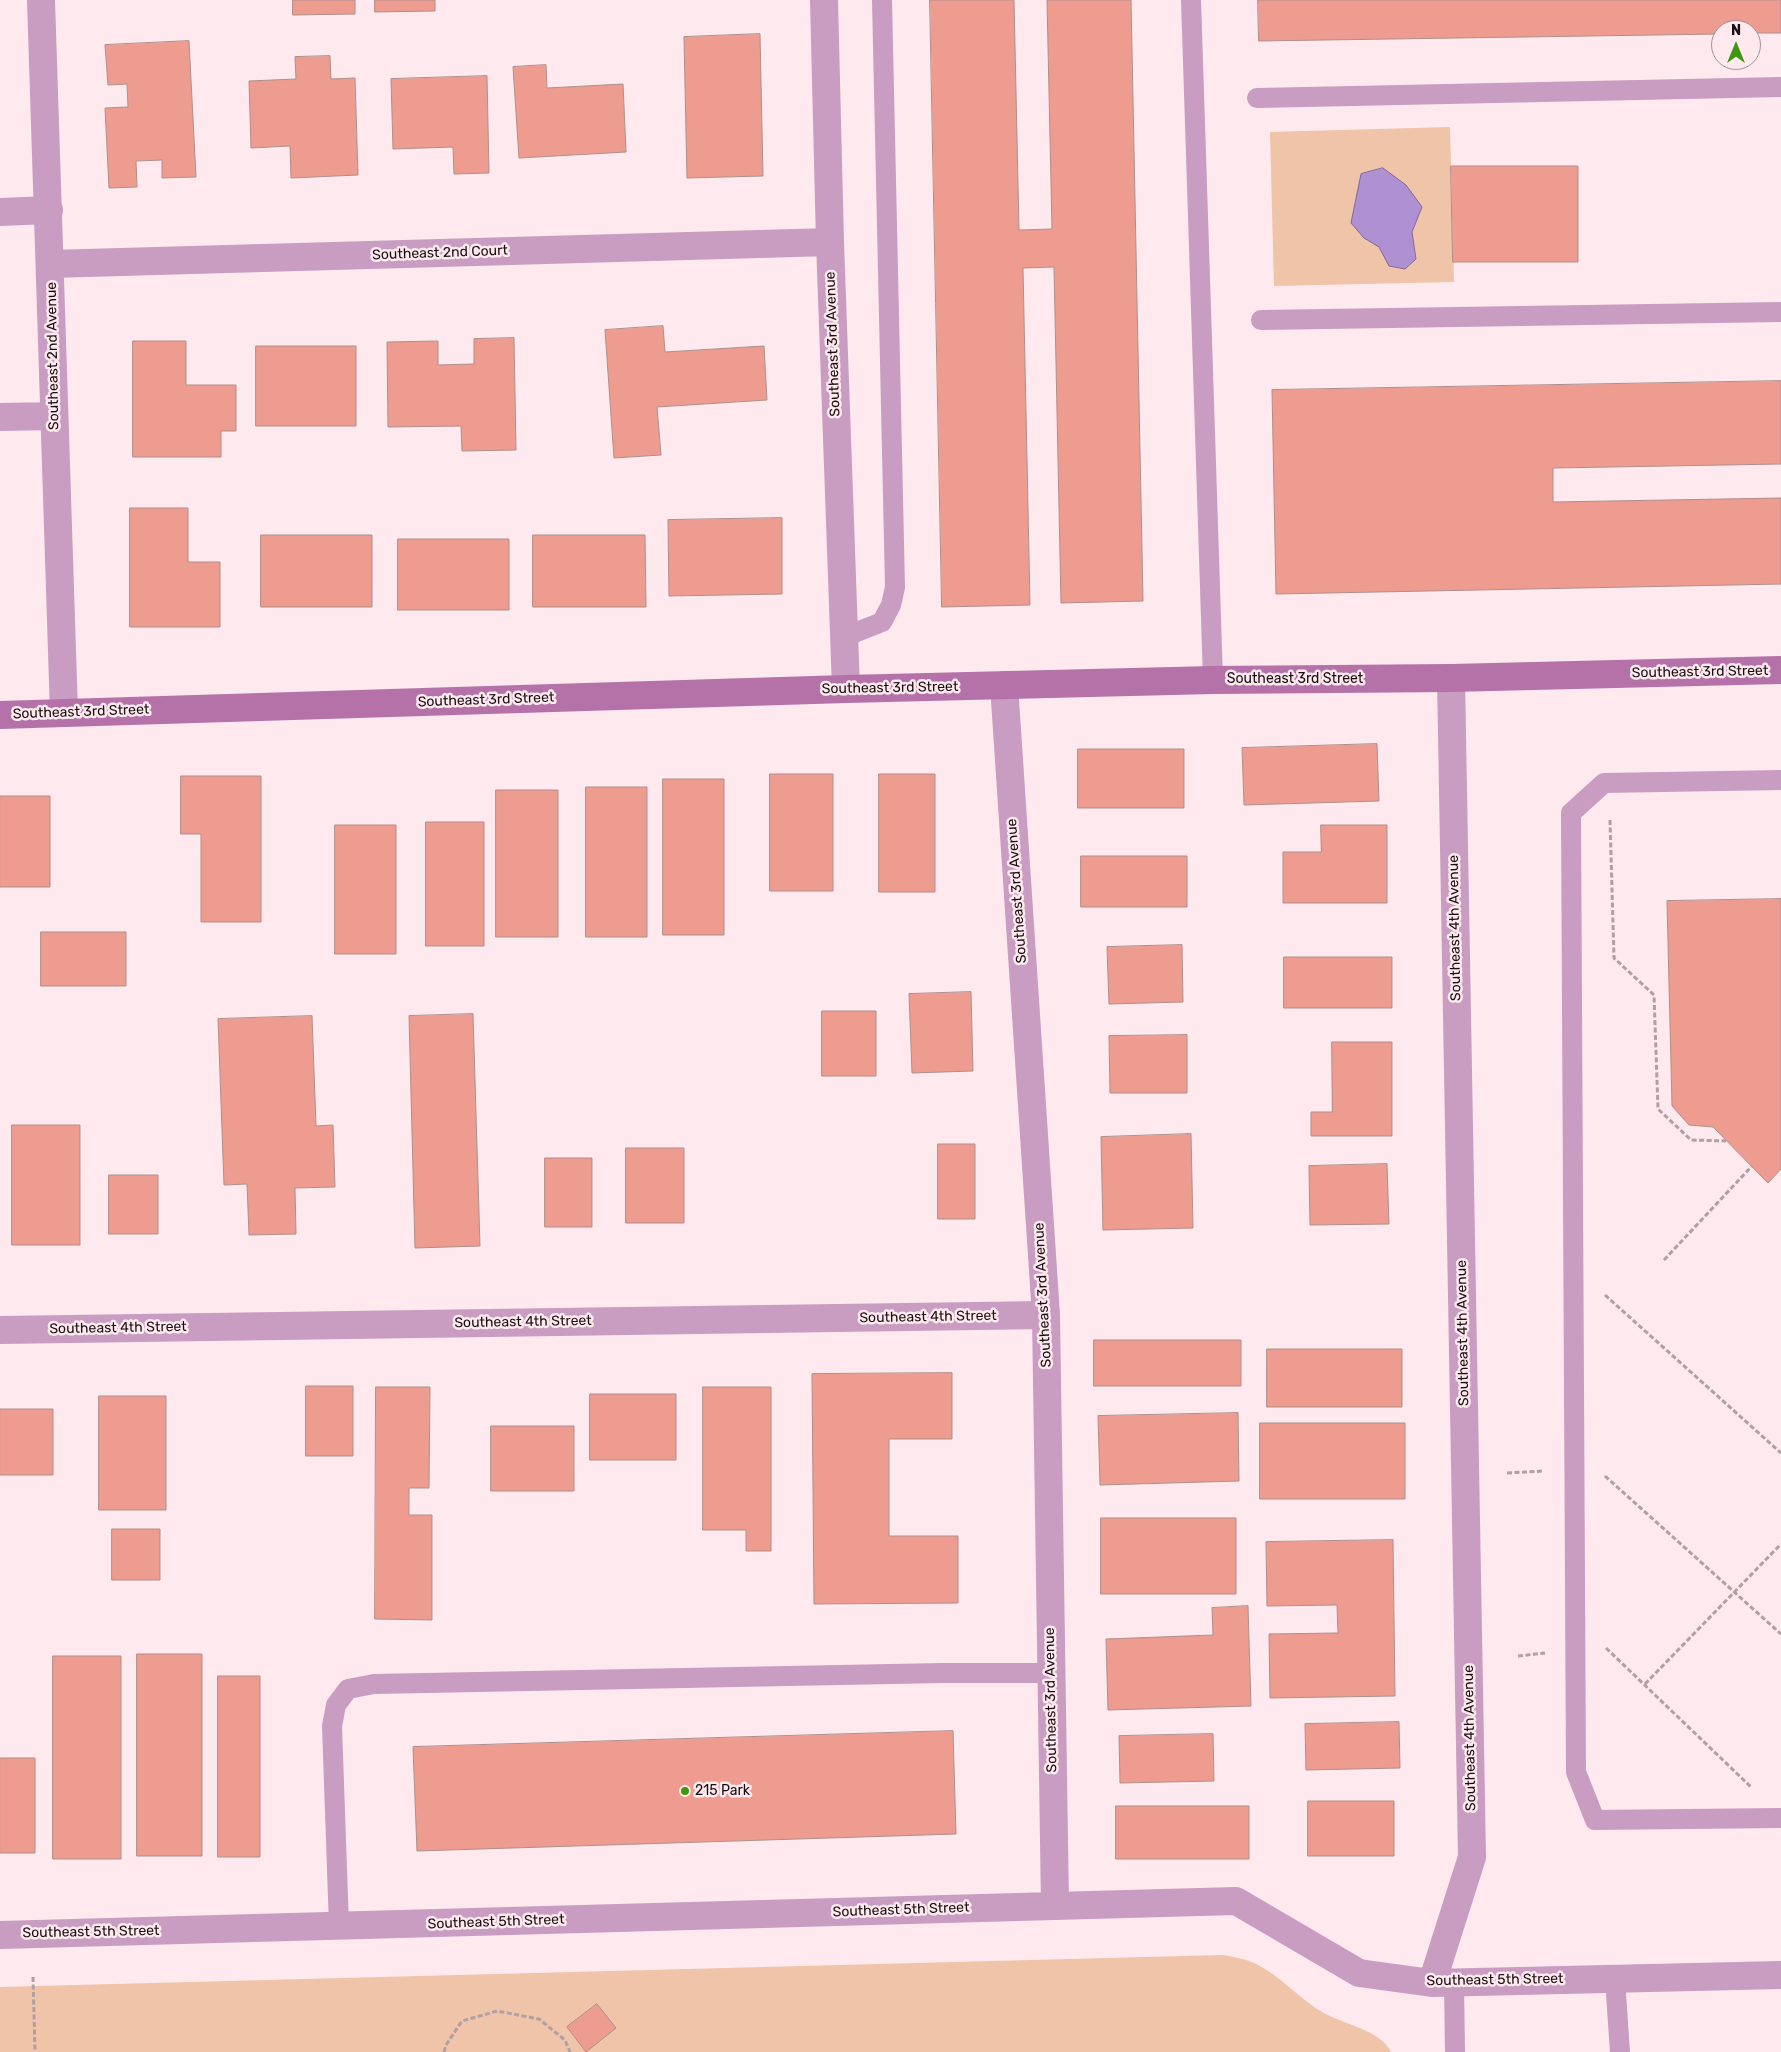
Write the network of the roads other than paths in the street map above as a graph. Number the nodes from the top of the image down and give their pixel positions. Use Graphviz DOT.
graph roads {
  1 [pos="41,0"];
  2 [pos="824,0"];
  3 [pos="882,0"];
  4 [pos="1191,0"];
  5 [pos="1781,87"];
  6 [pos="1256,98"];
  7 [pos="48,210"];
  8 [pos="0,212"];
  9 [pos="830,242"];
  10 [pos="50,264"];
  11 [pos="1781,312"];
  12 [pos="1261,320"];
  13 [pos="54,416"];
  14 [pos="0,417"];
  15 [pos="844,637"];
  16 [pos="1781,670"];
  17 [pos="1451,678"];
  18 [pos="1213,680"];
  19 [pos="1004,685"];
  20 [pos="846,688"];
  21 [pos="64,713"];
  22 [pos="0,714"];
  23 [pos="1781,780"];
  24 [pos="1046,1315"];
  25 [pos="0,1330"];
  26 [pos="1051,1673"];
  27 [pos="1781,1818"];
  28 [pos="1055,1906"];
  29 [pos="339,1926"];
  30 [pos="0,1935"];
  31 [pos="1781,1975"];
  32 [pos="1615,1979"];
  33 [pos="1443,1982"];
  34 [pos="1455,2052"];
  35 [pos="1620,2052"];
  1 -- 7 [label="street, Southeast 2nd Avenue"];
  2 -- 9 [label="street, Southeast 3rd Avenue"];
  3 -- 15 [label="lane"];
  4 -- 18 [label="lane"];
  5 -- 6 [label="lane"];
  7 -- 8 [label="street"];
  7 -- 10 [label="street, Southeast 2nd Avenue"];
  9 -- 10 [label="street, Southeast 2nd Court"];
  9 -- 15 [label="street, Southeast 3rd Avenue"];
  10 -- 13 [label="street, Southeast 2nd Avenue"];
  11 -- 12 [label="lane"];
  13 -- 14 [label="street"];
  13 -- 21 [label="street, Southeast 2nd Avenue"];
  15 -- 20 [label="street, Southeast 3rd Avenue"];
  16 -- 17 [label="street, Southeast 3rd Street"];
  17 -- 18 [label="street, Southeast 3rd Street"];
  17 -- 33 [label="street, Southeast 4th Avenue"];
  18 -- 19 [label="street, Southeast 3rd Street"];
  19 -- 20 [label="street, Southeast 3rd Street"];
  19 -- 24 [label="street, Southeast 3rd Avenue"];
  20 -- 21 [label="street, Southeast 3rd Street"];
  21 -- 22 [label="street, Southeast 3rd Street"];
  23 -- 27 [label="lane"];
  24 -- 25 [label="street, Southeast 4th Street"];
  24 -- 26 [label="street, Southeast 3rd Avenue"];
  26 -- 28 [label="street, Southeast 3rd Avenue"];
  26 -- 29 [label="lane"];
  28 -- 29 [label="street, Southeast 5th Street"];
  28 -- 33 [label="street, Southeast 5th Street"];
  29 -- 30 [label="street, Southeast 5th Street"];
  31 -- 32 [label="street, Southeast 5th Street"];
  32 -- 33 [label="street, Southeast 5th Street"];
  32 -- 35 [label="lane"];
  33 -- 34 [label="lane"];
}
